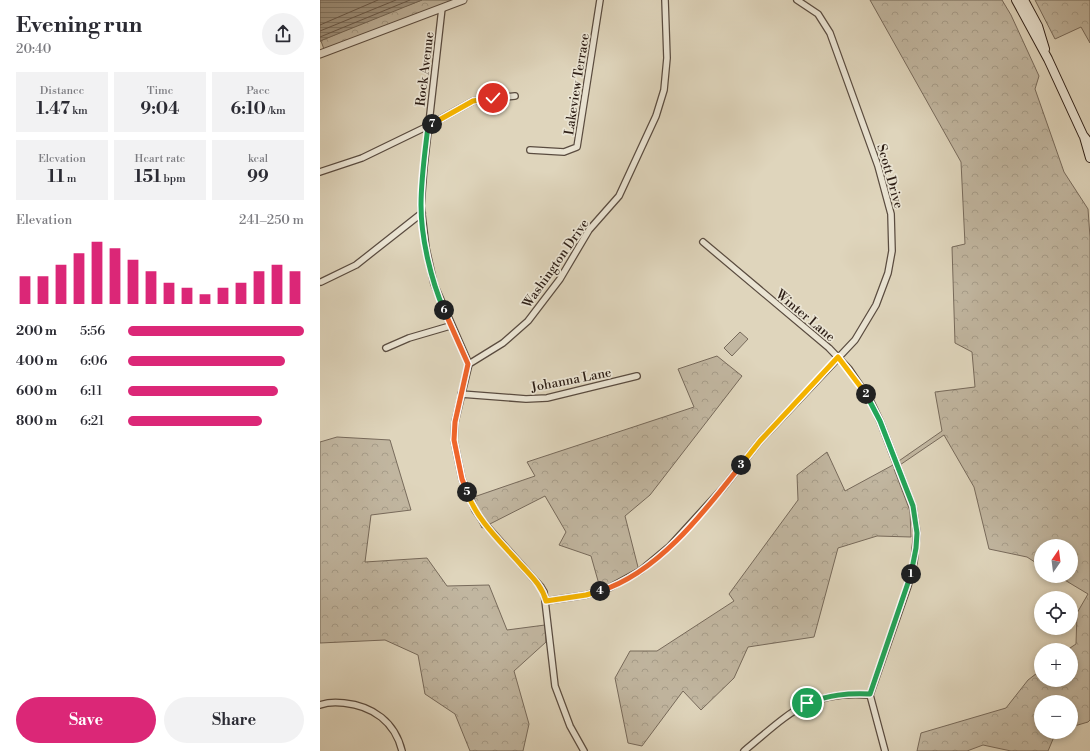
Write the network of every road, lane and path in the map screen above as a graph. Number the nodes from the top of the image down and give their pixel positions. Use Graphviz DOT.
graph roads {
  1 [pos="463,0"];
  2 [pos="600,0"];
  3 [pos="665,0"];
  4 [pos="797,0"];
  5 [pos="1016,0"];
  6 [pos="1024,0"];
  7 [pos="442,8"];
  8 [pos="320,54"];
  9 [pos="1048,59"];
  10 [pos="515,96"];
  11 [pos="428,126"];
  12 [pos="1083,135"];
  13 [pos="1090,144"];
  14 [pos="530,150"];
  15 [pos="1090,158"];
  16 [pos="320,172"];
  17 [pos="422,213"];
  18 [pos="703,242"];
  19 [pos="321,282"];
  20 [pos="450,326"];
  21 [pos="386,348"];
  22 [pos="838,357"];
  23 [pos="468,364"];
  24 [pos="637,376"];
  25 [pos="461,394"];
  26 [pos="546,601"];
  27 [pos="870,694"];
  28 [pos="320,705"];
  29 [pos="402,751"];
  30 [pos="584,751"];
  31 [pos="744,751"];
  32 [pos="885,751"];
  1 -- 7 [label="street"];
  2 -- 14 [label="street, Lakeview Terrace"];
  3 -- 23 [label="street, Washington Drive"];
  4 -- 22 [label="street, Scott Drive"];
  5 -- 9 [label="main road"];
  6 -- 9 [label="main road"];
  7 -- 8 [label="street"];
  7 -- 11 [label="street, Rock Avenue"];
  9 -- 12 [label="main road"];
  10 -- 11 [label="street"];
  11 -- 16 [label="street"];
  11 -- 17 [label="street, Rock Avenue"];
  12 -- 13 [label="main road"];
  12 -- 15 [label="main road"];
  17 -- 19 [label="street"];
  17 -- 20 [label="street, Rock Avenue"];
  18 -- 22 [label="street, Winter Lane"];
  20 -- 21 [label="street"];
  20 -- 23 [label="street, Rock Avenue"];
  22 -- 26 [label="street, Scott Drive"];
  22 -- 27 [label="street, Winter Lane"];
  23 -- 25 [label="street"];
  24 -- 25 [label="street, Johanna Lane"];
  25 -- 26 [label="street"];
  26 -- 30 [label="street"];
  27 -- 31 [label="street"];
  27 -- 32 [label="street"];
  28 -- 29 [label="street"];
}
